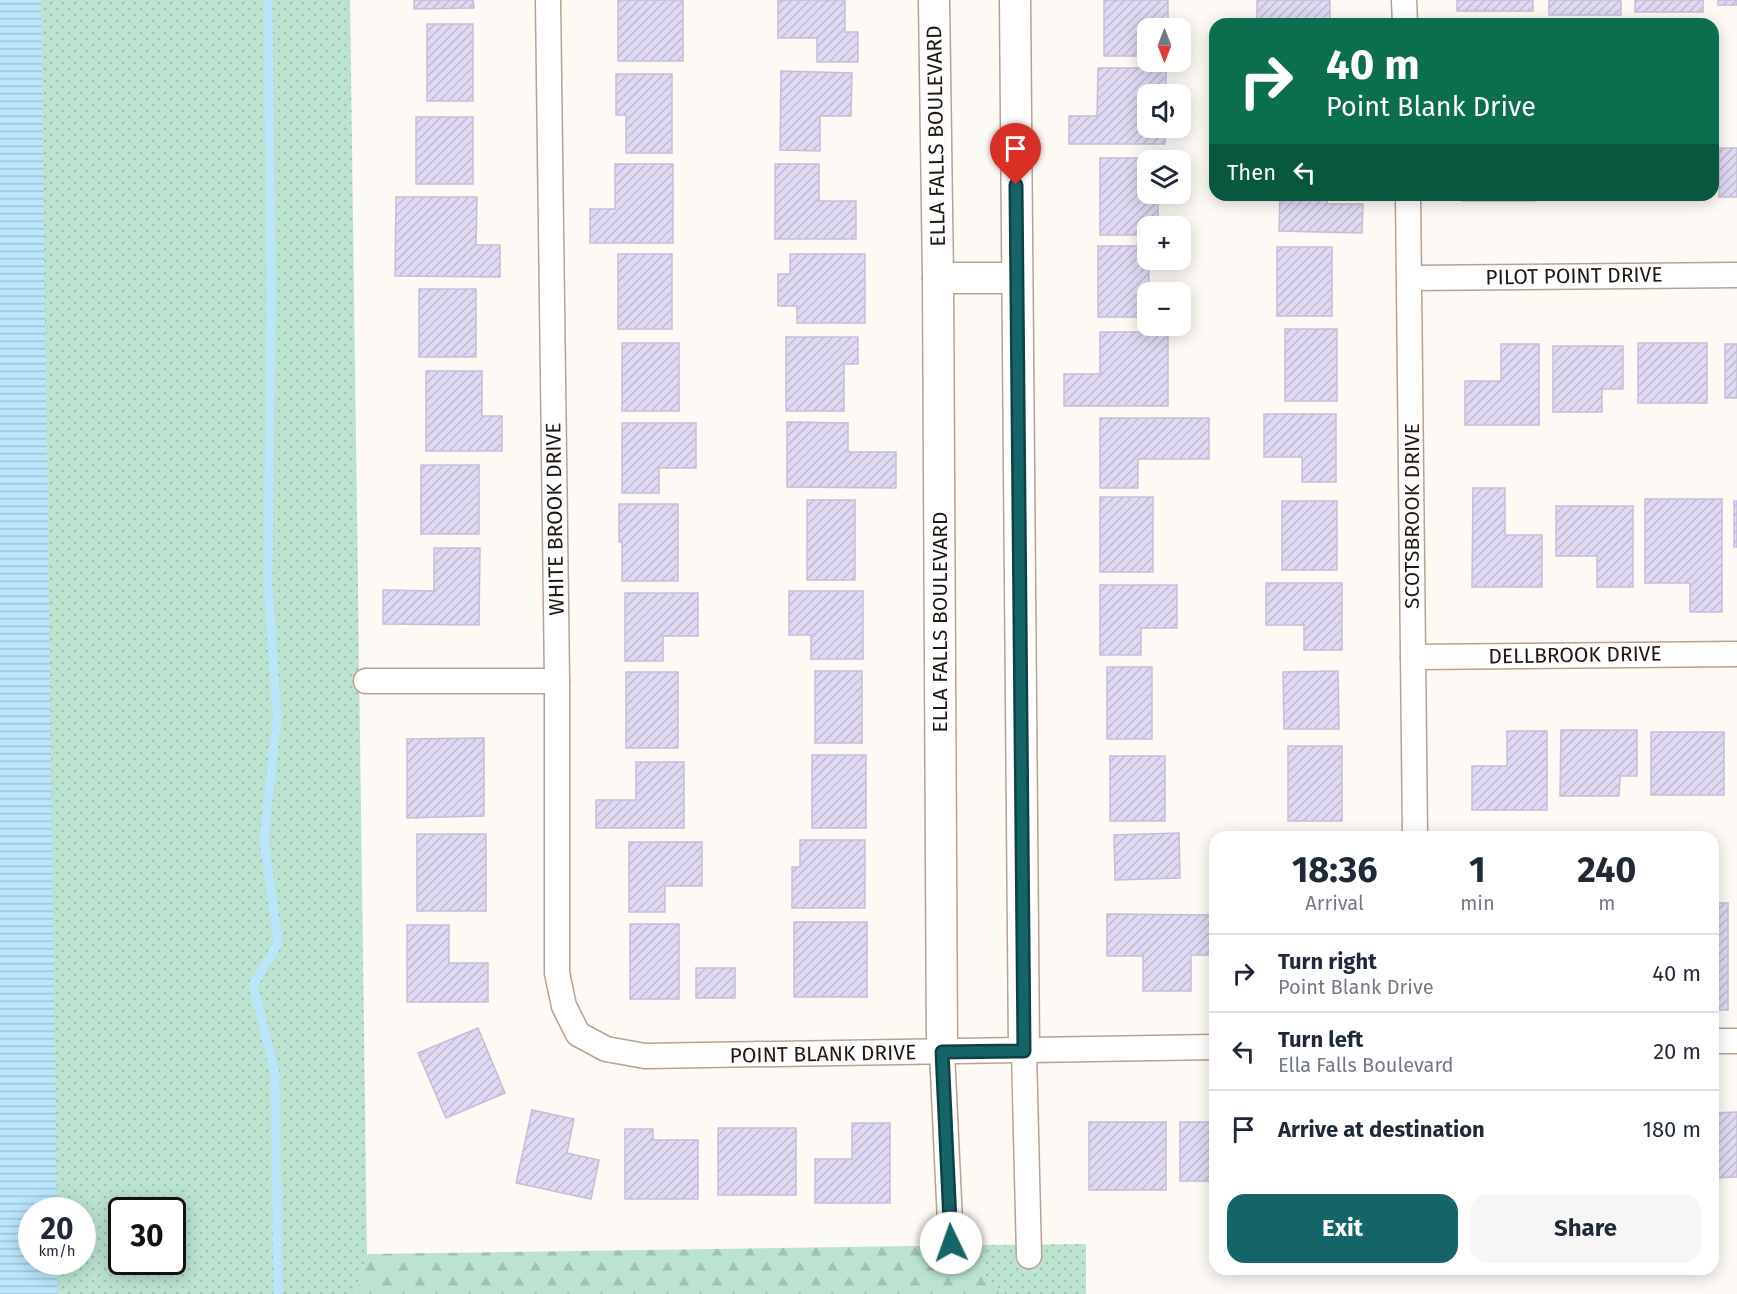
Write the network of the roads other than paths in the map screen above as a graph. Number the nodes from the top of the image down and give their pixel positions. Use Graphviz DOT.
graph roads {
  1 [pos="548,0"];
  2 [pos="934,0"];
  3 [pos="1015,0"];
  4 [pos="1404,0"];
  5 [pos="1405,18"];
  6 [pos="1408,201"];
  7 [pos="1737,275"];
  8 [pos="938,278"];
  9 [pos="1017,278"];
  10 [pos="1410,278"];
  11 [pos="1737,654"];
  12 [pos="1413,657"];
  13 [pos="366,681"];
  14 [pos="557,681"];
  15 [pos="1415,831"];
  16 [pos="578,1034"];
  17 [pos="1719,1041"];
  18 [pos="1737,1041"];
  19 [pos="1209,1047"];
  20 [pos="1024,1051"];
  21 [pos="942,1052"];
  22 [pos="951,1243"];
  23 [pos="1029,1256"];
  1 -- 14 [label="street, WHITE BROOK DRIVE"];
  2 -- 8 [label="street, ELLA FALLS BOULEVARD"];
  3 -- 9 [label="street"];
  4 -- 5 [label="street"];
  6 -- 10 [label="street, SCOTSBROOK DRIVE"];
  7 -- 10 [label="street, PILOT POINT DRIVE"];
  8 -- 9 [label="street"];
  8 -- 21 [label="street, ELLA FALLS BOULEVARD"];
  9 -- 20 [label="street"];
  10 -- 12 [label="street, SCOTSBROOK DRIVE"];
  11 -- 12 [label="street, DELLBROOK DRIVE"];
  12 -- 15 [label="street, SCOTSBROOK DRIVE"];
  13 -- 14 [label="street"];
  14 -- 16 [label="street, WHITE BROOK DRIVE"];
  16 -- 21 [label="street, POINT BLANK DRIVE"];
  17 -- 18 [label="street"];
  19 -- 20 [label="street, POINT BLANK DRIVE"];
  20 -- 21 [label="street, POINT BLANK DRIVE"];
  20 -- 23 [label="street"];
  21 -- 22 [label="street, ELLA FALLS BOULEVARD"];
}
